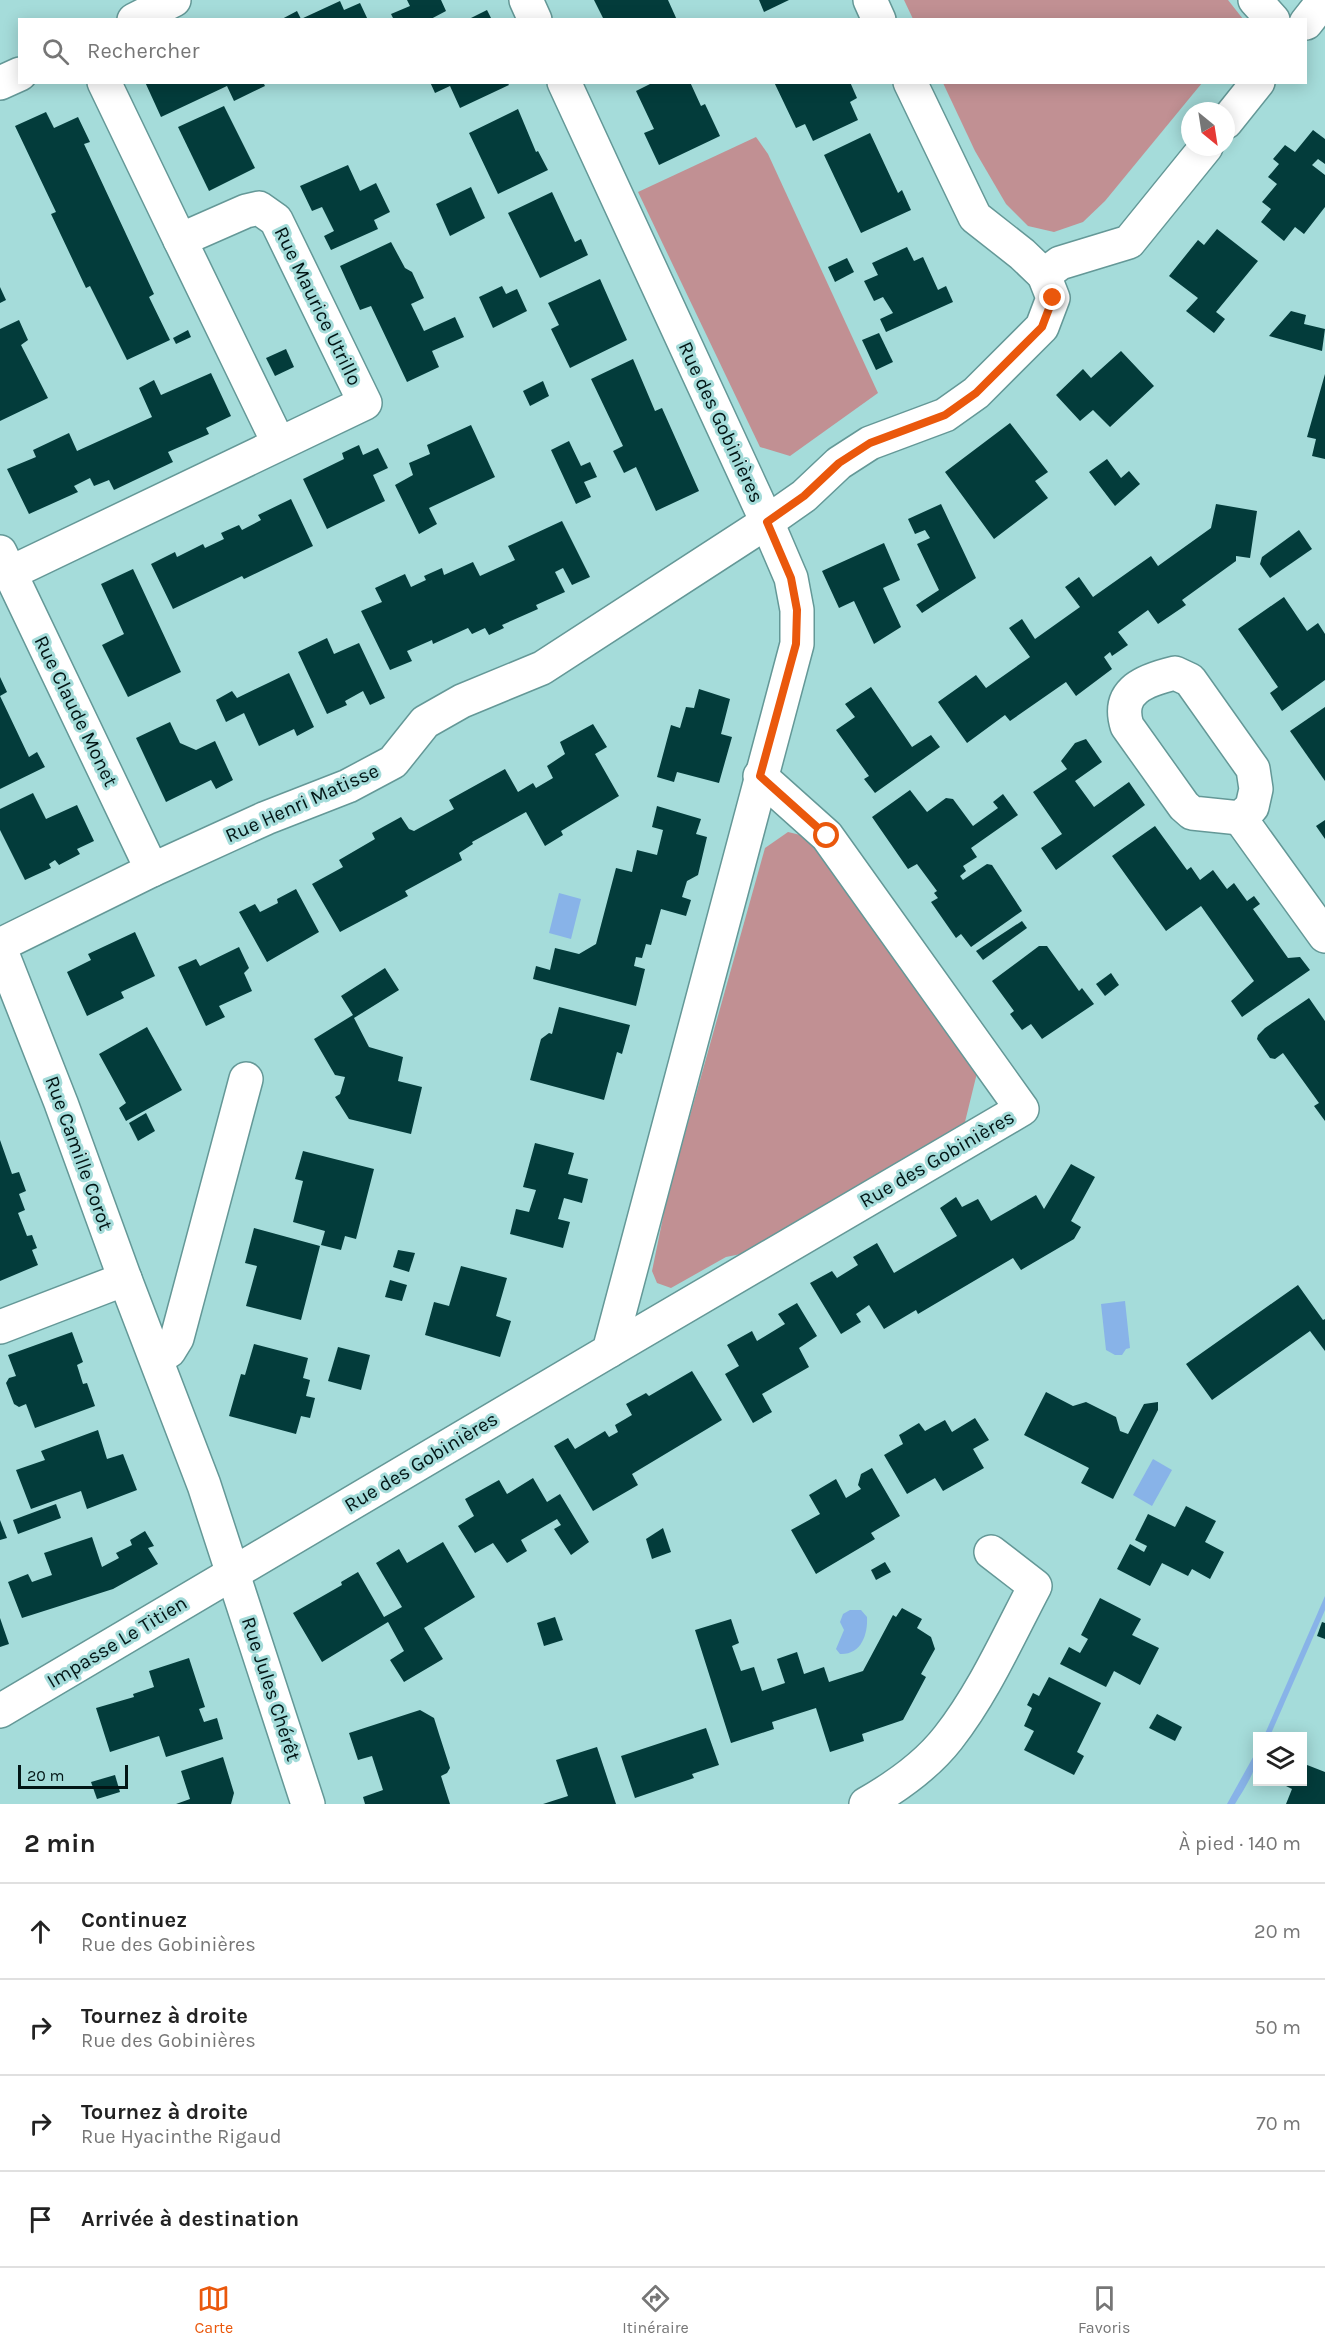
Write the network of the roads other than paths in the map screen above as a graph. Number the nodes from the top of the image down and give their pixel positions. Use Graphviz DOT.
graph roads {
  1 [pos="174,0"];
  2 [pos="526,0"];
  3 [pos="870,0"];
  4 [pos="1255,0"];
  5 [pos="1324,0"];
  6 [pos="138,18"];
  7 [pos="534,18"];
  8 [pos="878,18"];
  9 [pos="1271,18"];
  10 [pos="1307,21"];
  11 [pos="18,75"];
  12 [pos="0,83"];
  13 [pos="105,84"];
  14 [pos="565,84"];
  15 [pos="911,84"];
  16 [pos="1256,84"];
  17 [pos="1235,111"];
  18 [pos="1199,156"];
  19 [pos="180,240"];
  20 [pos="1044,275"];
  21 [pos="279,444"];
  22 [pos="767,522"];
  23 [pos="5,562"];
  24 [pos="760,776"];
  25 [pos="1240,818"];
  26 [pos="152,870"];
  27 [pos="1325,936"];
  28 [pos="0,946"];
  29 [pos="246,1079"];
  30 [pos="125,1279"];
  31 [pos="0,1327"];
  32 [pos="609,1351"];
  33 [pos="157,1358"];
  34 [pos="991,1552"];
  35 [pos="234,1573"];
  36 [pos="0,1711"];
  37 [pos="308,1804"];
  38 [pos="866,1804"];
  1 -- 6 [label="street"];
  2 -- 7 [label="street"];
  3 -- 8 [label="street"];
  4 -- 9 [label="street"];
  5 -- 10 [label="street"];
  11 -- 12 [label="street"];
  13 -- 19 [label="street"];
  14 -- 22 [label="street, Rue des Gobinières"];
  15 -- 20 [label="street"];
  16 -- 17 [label="street"];
  18 -- 20 [label="street"];
  19 -- 21 [label="street"];
  19 -- 21 [label="street, Rue Maurice Utrillo"];
  20 -- 22 [label="street, Rue Henri Matisse"];
  21 -- 23 [label="street, Rue Maurice Utrillo"];
  22 -- 24 [label="street, Rue des Gobinières"];
  22 -- 26 [label="street, Rue Henri Matisse"];
  23 -- 26 [label="street, Rue Claude Monet"];
  24 -- 32 [label="street, Rue des Gobinières"];
  24 -- 32 [label="street, Rue des Gobinières"];
  25 -- 25 [label="street"];
  25 -- 27 [label="street"];
  26 -- 28 [label="street, Rue Henri Matisse"];
  28 -- 30 [label="street, Rue Camille Corot"];
  29 -- 33 [label="street"];
  30 -- 31 [label="street"];
  30 -- 33 [label="street, Rue Camille Corot"];
  32 -- 35 [label="street, Rue des Gobinières"];
  33 -- 35 [label="street, Rue Camille Corot"];
  34 -- 38 [label="street"];
  35 -- 36 [label="street, Impasse Le Titien"];
  35 -- 37 [label="street, Rue Jules Chérêt"];
}
